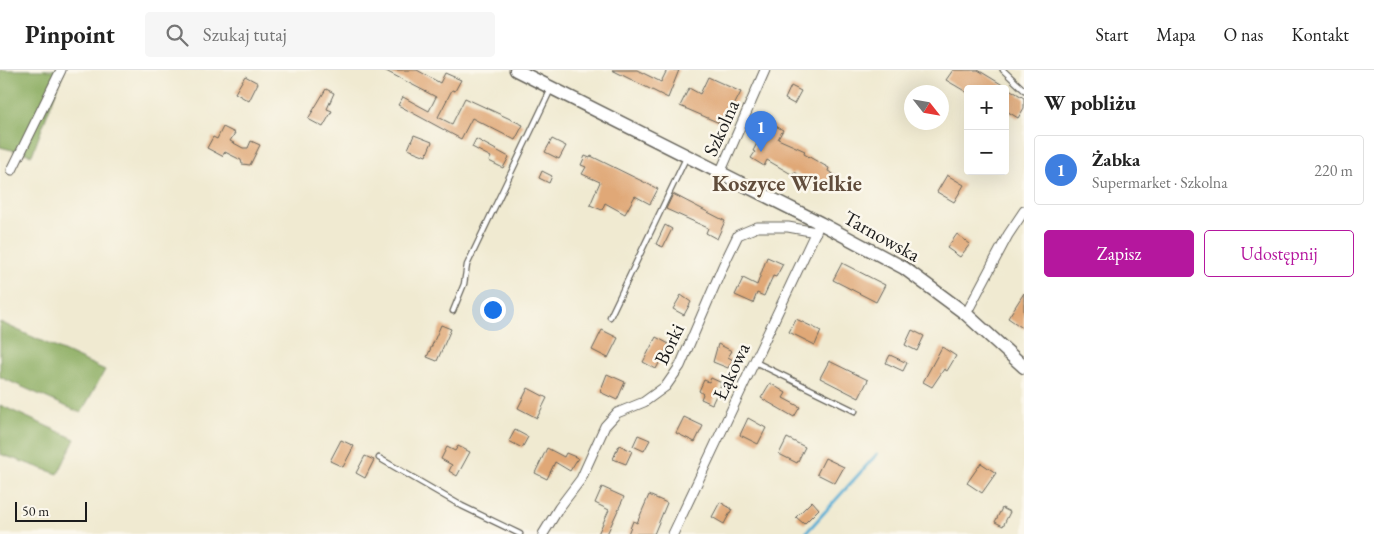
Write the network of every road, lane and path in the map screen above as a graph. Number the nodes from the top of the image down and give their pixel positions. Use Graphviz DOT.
graph roads {
  1 [pos="61,70"];
  2 [pos="516,70"];
  3 [pos="765,70"];
  4 [pos="1003,70"];
  5 [pos="552,88"];
  6 [pos="1024,90"];
  7 [pos="687,157"];
  8 [pos="12,170"];
  9 [pos="720,173"];
  10 [pos="1024,211"];
  11 [pos="818,227"];
  12 [pos="453,311"];
  13 [pos="966,314"];
  14 [pos="610,317"];
  15 [pos="755,362"];
  16 [pos="1024,367"];
  17 [pos="855,411"];
  18 [pos="379,458"];
  19 [pos="520,534"];
  20 [pos="543,534"];
  21 [pos="673,534"];
  1 -- 8 [label="street"];
  2 -- 5 [label="street, Tarnowska"];
  3 -- 9 [label="street, Szkolna"];
  4 -- 6 [label="lane"];
  5 -- 7 [label="street, Tarnowska"];
  5 -- 12 [label="lane"];
  7 -- 9 [label="street, Tarnowska"];
  7 -- 14 [label="lane"];
  9 -- 11 [label="street, Tarnowska"];
  10 -- 13 [label="street"];
  11 -- 13 [label="street, Tarnowska"];
  11 -- 15 [label="street, Łąkowa"];
  11 -- 20 [label="street, Borki"];
  13 -- 16 [label="street, Tarnowska"];
  15 -- 17 [label="lane"];
  15 -- 21 [label="street, Łąkowa"];
  18 -- 19 [label="lane"];
}
